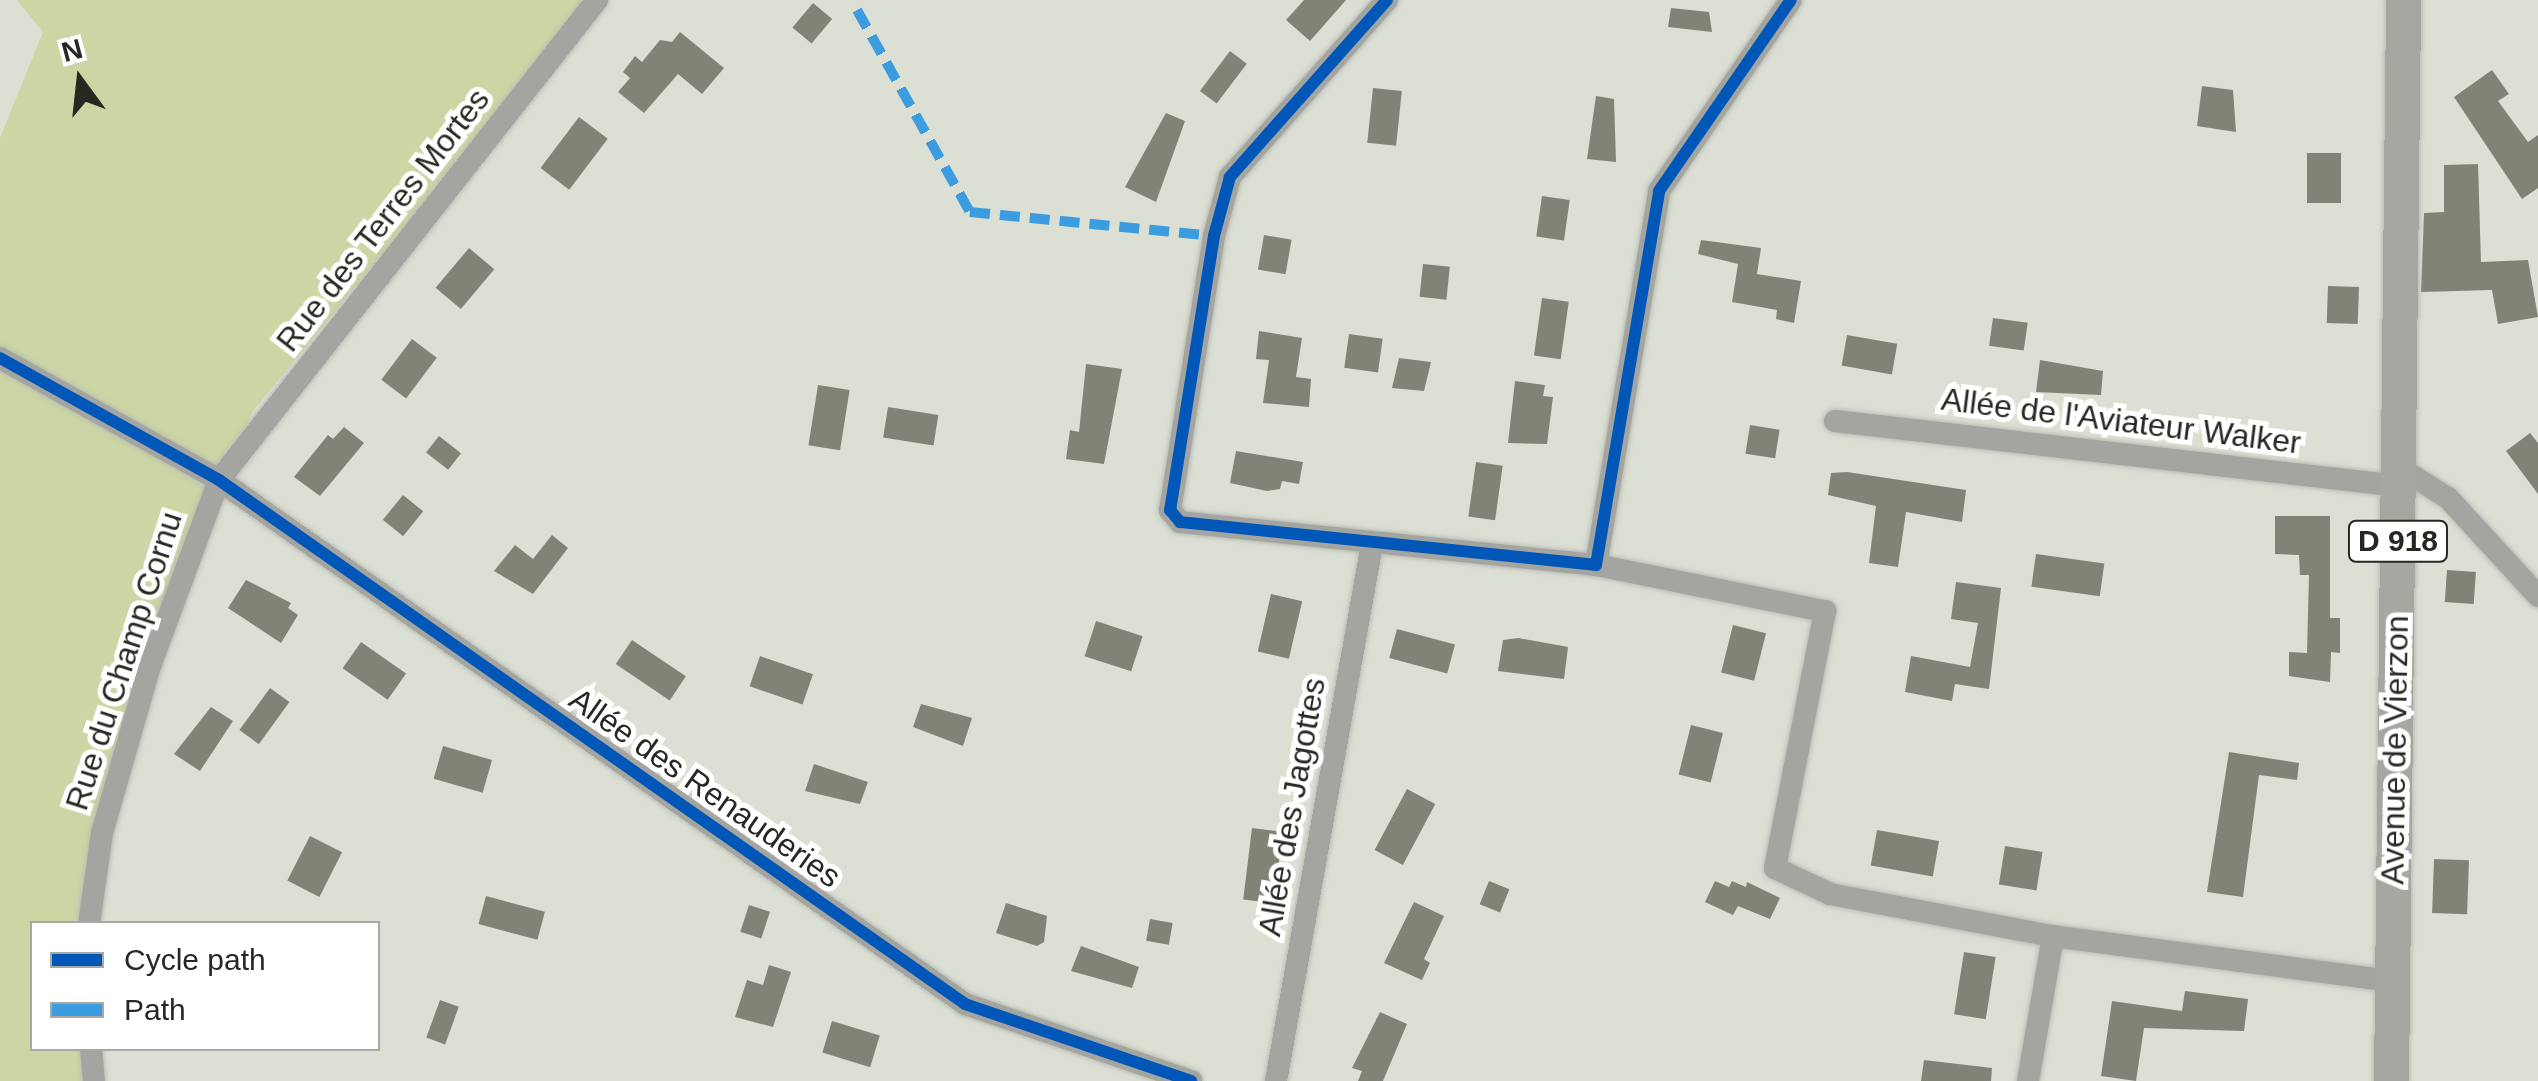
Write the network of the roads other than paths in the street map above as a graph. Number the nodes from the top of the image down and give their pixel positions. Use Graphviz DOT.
graph roads {
  1 [pos="598,0"];
  2 [pos="1387,0"];
  3 [pos="1792,0"];
  4 [pos="2402,0"];
  5 [pos="0,358"];
  6 [pos="1835,421"];
  7 [pos="2399,477"];
  8 [pos="218,480"];
  9 [pos="1372,544"];
  10 [pos="1596,565"];
  11 [pos="2538,596"];
  12 [pos="89,921"];
  13 [pos="2053,936"];
  14 [pos="2392,980"];
  15 [pos="91,1051"];
  16 [pos="94,1081"];
  17 [pos="1191,1081"];
  18 [pos="1276,1081"];
  19 [pos="2028,1081"];
  20 [pos="2391,1081"];
  1 -- 8 [label="street, Rue des Terres Mortes"];
  2 -- 9 [label="street"];
  3 -- 10 [label="street"];
  4 -- 7 [label="main road, Avenue de Vierzon / D 918"];
  5 -- 8 [label="street, Allée des Renauderies"];
  6 -- 7 [label="street, Allée de l'Aviateur Walker"];
  7 -- 11 [label="street"];
  7 -- 14 [label="main road, Avenue de Vierzon / D 918"];
  8 -- 12 [label="street, Rue du Champ Cornu"];
  8 -- 17 [label="street, Allée des Renauderies"];
  9 -- 10 [label="street"];
  9 -- 18 [label="street, Allée des Jagottes"];
  10 -- 13 [label="street"];
  13 -- 14 [label="street"];
  13 -- 19 [label="street"];
  14 -- 20 [label="main road, Avenue de Vierzon / D 918"];
  15 -- 16 [label="street"];
}
